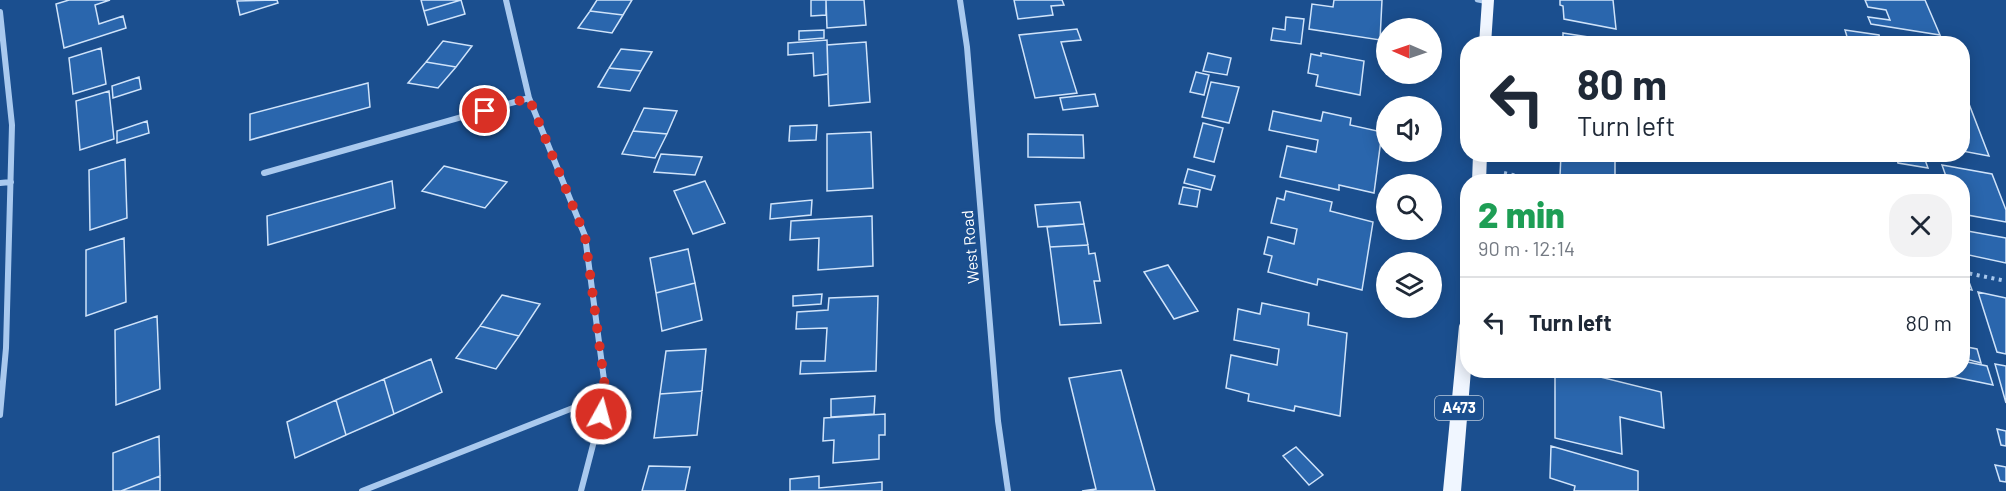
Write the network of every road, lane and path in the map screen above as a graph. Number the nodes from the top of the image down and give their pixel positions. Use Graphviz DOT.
graph roads {
  1 [pos="506,0"];
  2 [pos="960,0"];
  3 [pos="1484,1"];
  4 [pos="0,12"];
  5 [pos="1485,36"];
  6 [pos="529,98"];
  7 [pos="1479,168"];
  8 [pos="264,173"];
  9 [pos="1507,174"];
  10 [pos="11,182"];
  11 [pos="0,183"];
  12 [pos="1970,274"];
  13 [pos="2006,281"];
  14 [pos="1462,378"];
  15 [pos="606,395"];
  16 [pos="0,415"];
  17 [pos="362,491"];
  18 [pos="581,491"];
  19 [pos="1008,491"];
  20 [pos="1452,491"];
  1 -- 6 [label="street"];
  2 -- 19 [label="street, West Road"];
  3 -- 5 [label="main road"];
  4 -- 10 [label="street"];
  6 -- 8 [label="street"];
  6 -- 15 [label="street"];
  7 -- 9 [label="path"];
  10 -- 11 [label="street"];
  10 -- 16 [label="street"];
  12 -- 13 [label="path"];
  14 -- 20 [label="main road, A473"];
  15 -- 17 [label="street"];
  15 -- 18 [label="street"];
}
